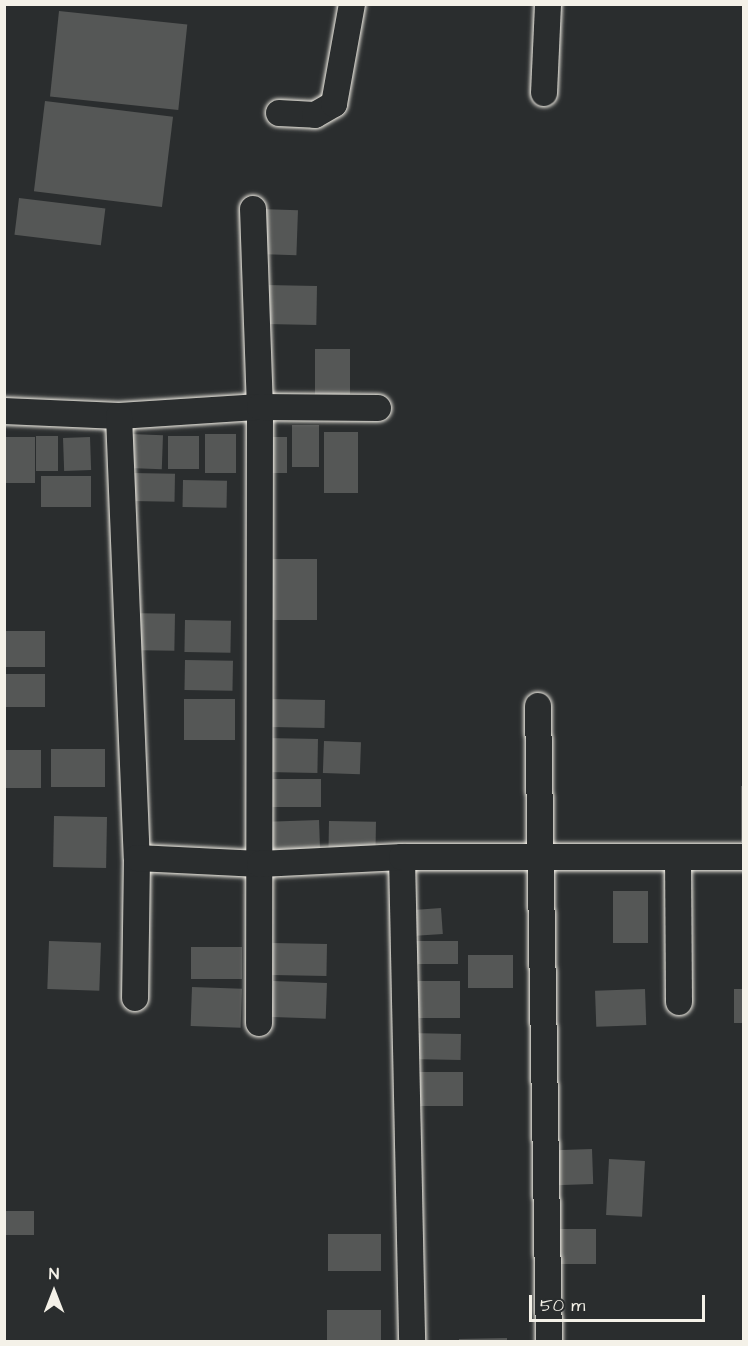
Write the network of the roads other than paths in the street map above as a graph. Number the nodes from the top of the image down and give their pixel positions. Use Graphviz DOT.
graph roads {
  1 [pos="352,4"];
  2 [pos="548,4"];
  3 [pos="544,93"];
  4 [pos="279,113"];
  5 [pos="253,209"];
  6 [pos="260,407"];
  7 [pos="378,408"];
  8 [pos="4,411"];
  9 [pos="119,416"];
  10 [pos="537,706"];
  11 [pos="402,856"];
  12 [pos="678,856"];
  13 [pos="744,856"];
  14 [pos="543,857"];
  15 [pos="137,858"];
  16 [pos="260,864"];
  17 [pos="135,998"];
  18 [pos="679,1002"];
  19 [pos="259,1023"];
  20 [pos="412,1341"];
  21 [pos="549,1341"];
  1 -- 4 [label="street"];
  2 -- 3 [label="street"];
  5 -- 6 [label="street"];
  6 -- 7 [label="street"];
  6 -- 9 [label="street"];
  6 -- 16 [label="street"];
  8 -- 9 [label="street"];
  9 -- 15 [label="street"];
  10 -- 14 [label="street"];
  11 -- 14 [label="street"];
  11 -- 16 [label="street"];
  11 -- 20 [label="street"];
  12 -- 13 [label="street"];
  12 -- 14 [label="street"];
  12 -- 18 [label="street"];
  14 -- 21 [label="street"];
  15 -- 16 [label="street"];
  15 -- 17 [label="street"];
  16 -- 19 [label="street"];
}
